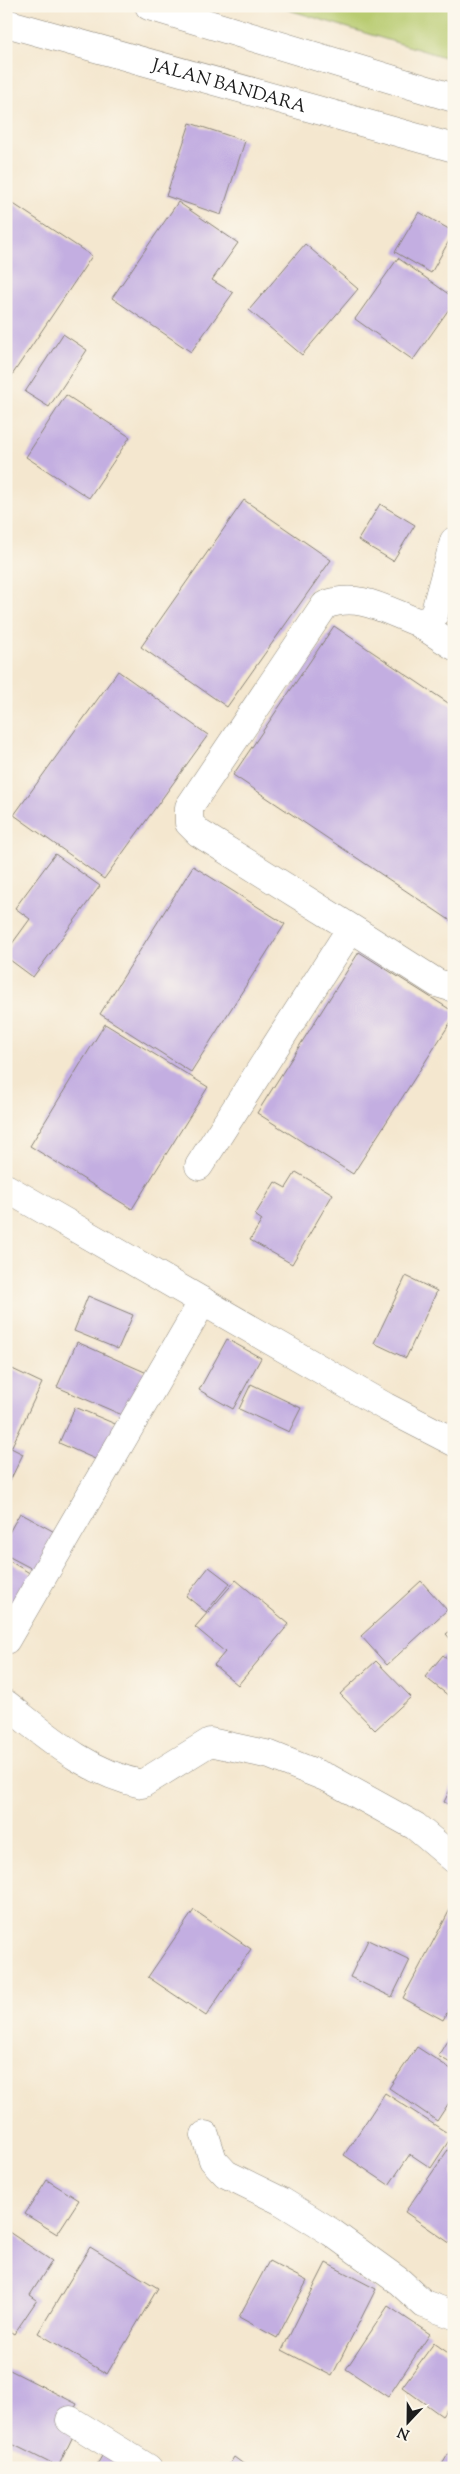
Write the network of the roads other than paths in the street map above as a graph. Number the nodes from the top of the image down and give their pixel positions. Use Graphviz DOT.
graph roads {
  1 [pos="149,6"];
  2 [pos="6,23"];
  3 [pos="454,98"];
  4 [pos="452,143"];
  5 [pos="454,541"];
  6 [pos="417,622"];
  7 [pos="454,646"];
  8 [pos="351,928"];
  9 [pos="454,988"];
  10 [pos="199,1166"];
  11 [pos="6,1188"];
  12 [pos="203,1301"];
  13 [pos="454,1442"];
  14 [pos="6,1640"];
  15 [pos="6,1704"];
  16 [pos="454,1859"];
  17 [pos="205,2135"];
  18 [pos="454,2315"];
  19 [pos="70,2420"];
  20 [pos="148,2468"];
  1 -- 3 [label="main road"];
  2 -- 4 [label="main road, JALAN BANDARA"];
  5 -- 6 [label="main road"];
  6 -- 7 [label="main road"];
  6 -- 8 [label="main road"];
  8 -- 9 [label="main road"];
  8 -- 10 [label="main road"];
  11 -- 12 [label="main road"];
  12 -- 13 [label="main road"];
  12 -- 14 [label="main road"];
  15 -- 16 [label="main road"];
  17 -- 18 [label="main road"];
  19 -- 20 [label="main road"];
}
